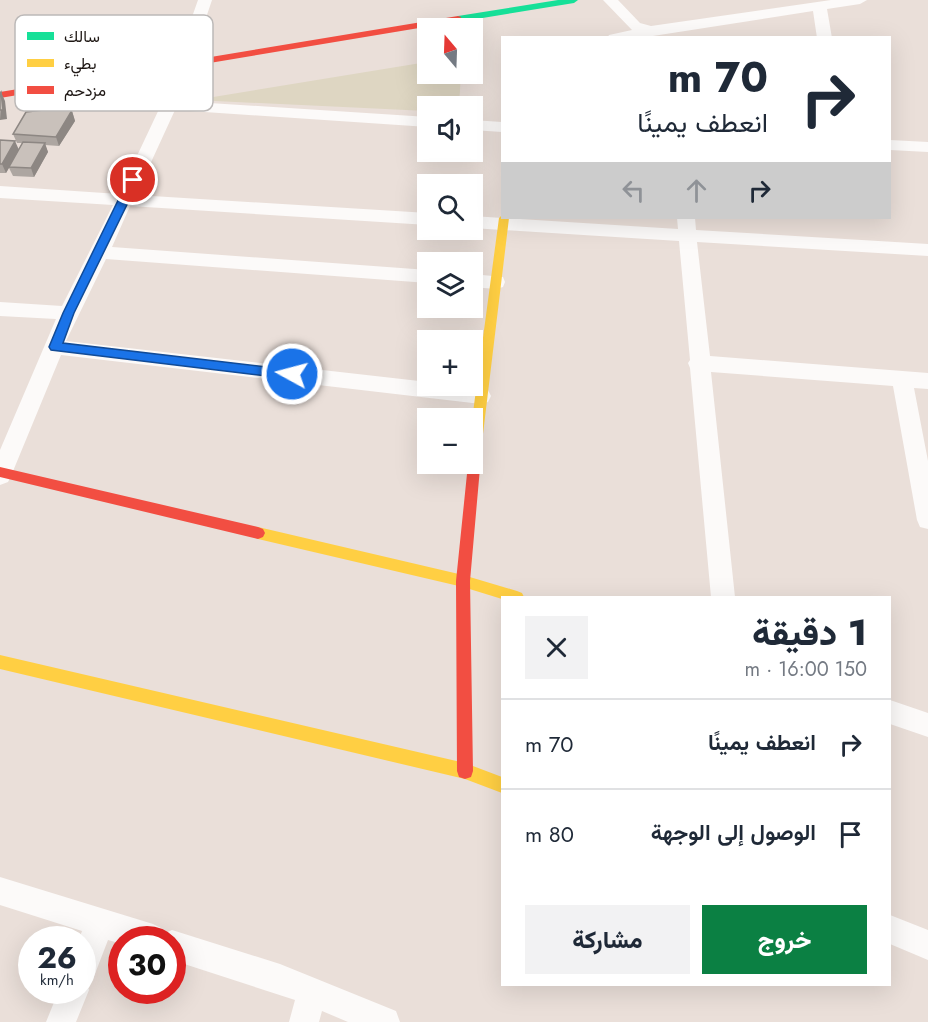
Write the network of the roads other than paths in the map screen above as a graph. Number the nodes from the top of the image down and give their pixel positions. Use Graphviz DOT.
graph roads {
  1 [pos="205,0"];
  2 [pos="574,0"];
  3 [pos="610,0"];
  4 [pos="860,0"];
  5 [pos="819,6"];
  6 [pos="200,15"];
  7 [pos="650,31"];
  8 [pos="686,32"];
  9 [pos="624,36"];
  10 [pos="825,36"];
  11 [pos="213,60"];
  12 [pos="15,93"];
  13 [pos="0,95"];
  14 [pos="213,108"];
  15 [pos="166,111"];
  16 [pos="417,121"];
  17 [pos="483,126"];
  18 [pos="501,127"];
  19 [pos="891,145"];
  20 [pos="928,147"];
  21 [pos="0,192"];
  22 [pos="124,200"];
  23 [pos="417,218"];
  24 [pos="504,220"];
  25 [pos="483,221"];
  26 [pos="686,226"];
  27 [pos="928,250"];
  28 [pos="100,252"];
  29 [pos="417,276"];
  30 [pos="483,281"];
  31 [pos="496,282"];
  32 [pos="0,309"];
  33 [pos="68,313"];
  34 [pos="55,347"];
  35 [pos="698,363"];
  36 [pos="902,379"];
  37 [pos="483,381"];
  38 [pos="928,381"];
  39 [pos="417,389"];
  40 [pos="481,396"];
  41 [pos="1,473"];
  42 [pos="928,520"];
  43 [pos="464,581"];
  44 [pos="514,596"];
  45 [pos="723,596"];
  46 [pos="0,662"];
  47 [pos="891,712"];
  48 [pos="928,725"];
  49 [pos="465,771"];
  50 [pos="501,785"];
  51 [pos="0,891"];
  52 [pos="100,922"];
  53 [pos="112,926"];
  54 [pos="891,930"];
  55 [pos="96,932"];
  56 [pos="928,945"];
  57 [pos="186,949"];
  58 [pos="312,992"];
  59 [pos="68,1004"];
  60 [pos="61,1022"];
  61 [pos="304,1022"];
  62 [pos="385,1022"];
  1 -- 6 [label="street"];
  2 -- 11 [label="street"];
  3 -- 7 [label="street"];
  4 -- 5 [label="street"];
  5 -- 8 [label="street"];
  5 -- 10 [label="street"];
  7 -- 8 [label="street"];
  7 -- 9 [label="street"];
  12 -- 13 [label="street"];
  14 -- 16 [label="street"];
  15 -- 22 [label="street"];
  17 -- 18 [label="street"];
  19 -- 20 [label="street"];
  21 -- 22 [label="street"];
  22 -- 23 [label="street"];
  22 -- 28 [label="street"];
  24 -- 25 [label="street"];
  24 -- 26 [label="street"];
  24 -- 31 [label="street"];
  26 -- 27 [label="street"];
  26 -- 35 [label="street"];
  28 -- 29 [label="street"];
  28 -- 33 [label="street"];
  30 -- 31 [label="street"];
  31 -- 37 [label="street"];
  32 -- 33 [label="street"];
  33 -- 34 [label="street"];
  34 -- 39 [label="street"];
  34 -- 41 [label="street"];
  35 -- 36 [label="street"];
  35 -- 45 [label="street"];
  36 -- 38 [label="street"];
  36 -- 42 [label="street"];
  40 -- 43 [label="street"];
  41 -- 43 [label="street"];
  43 -- 44 [label="street"];
  43 -- 49 [label="street"];
  46 -- 49 [label="street"];
  47 -- 48 [label="street"];
  49 -- 50 [label="street"];
  51 -- 52 [label="street"];
  52 -- 53 [label="street"];
  52 -- 55 [label="street"];
  54 -- 56 [label="street"];
  57 -- 58 [label="street"];
  58 -- 61 [label="street"];
  58 -- 62 [label="street"];
  59 -- 60 [label="street"];
}
